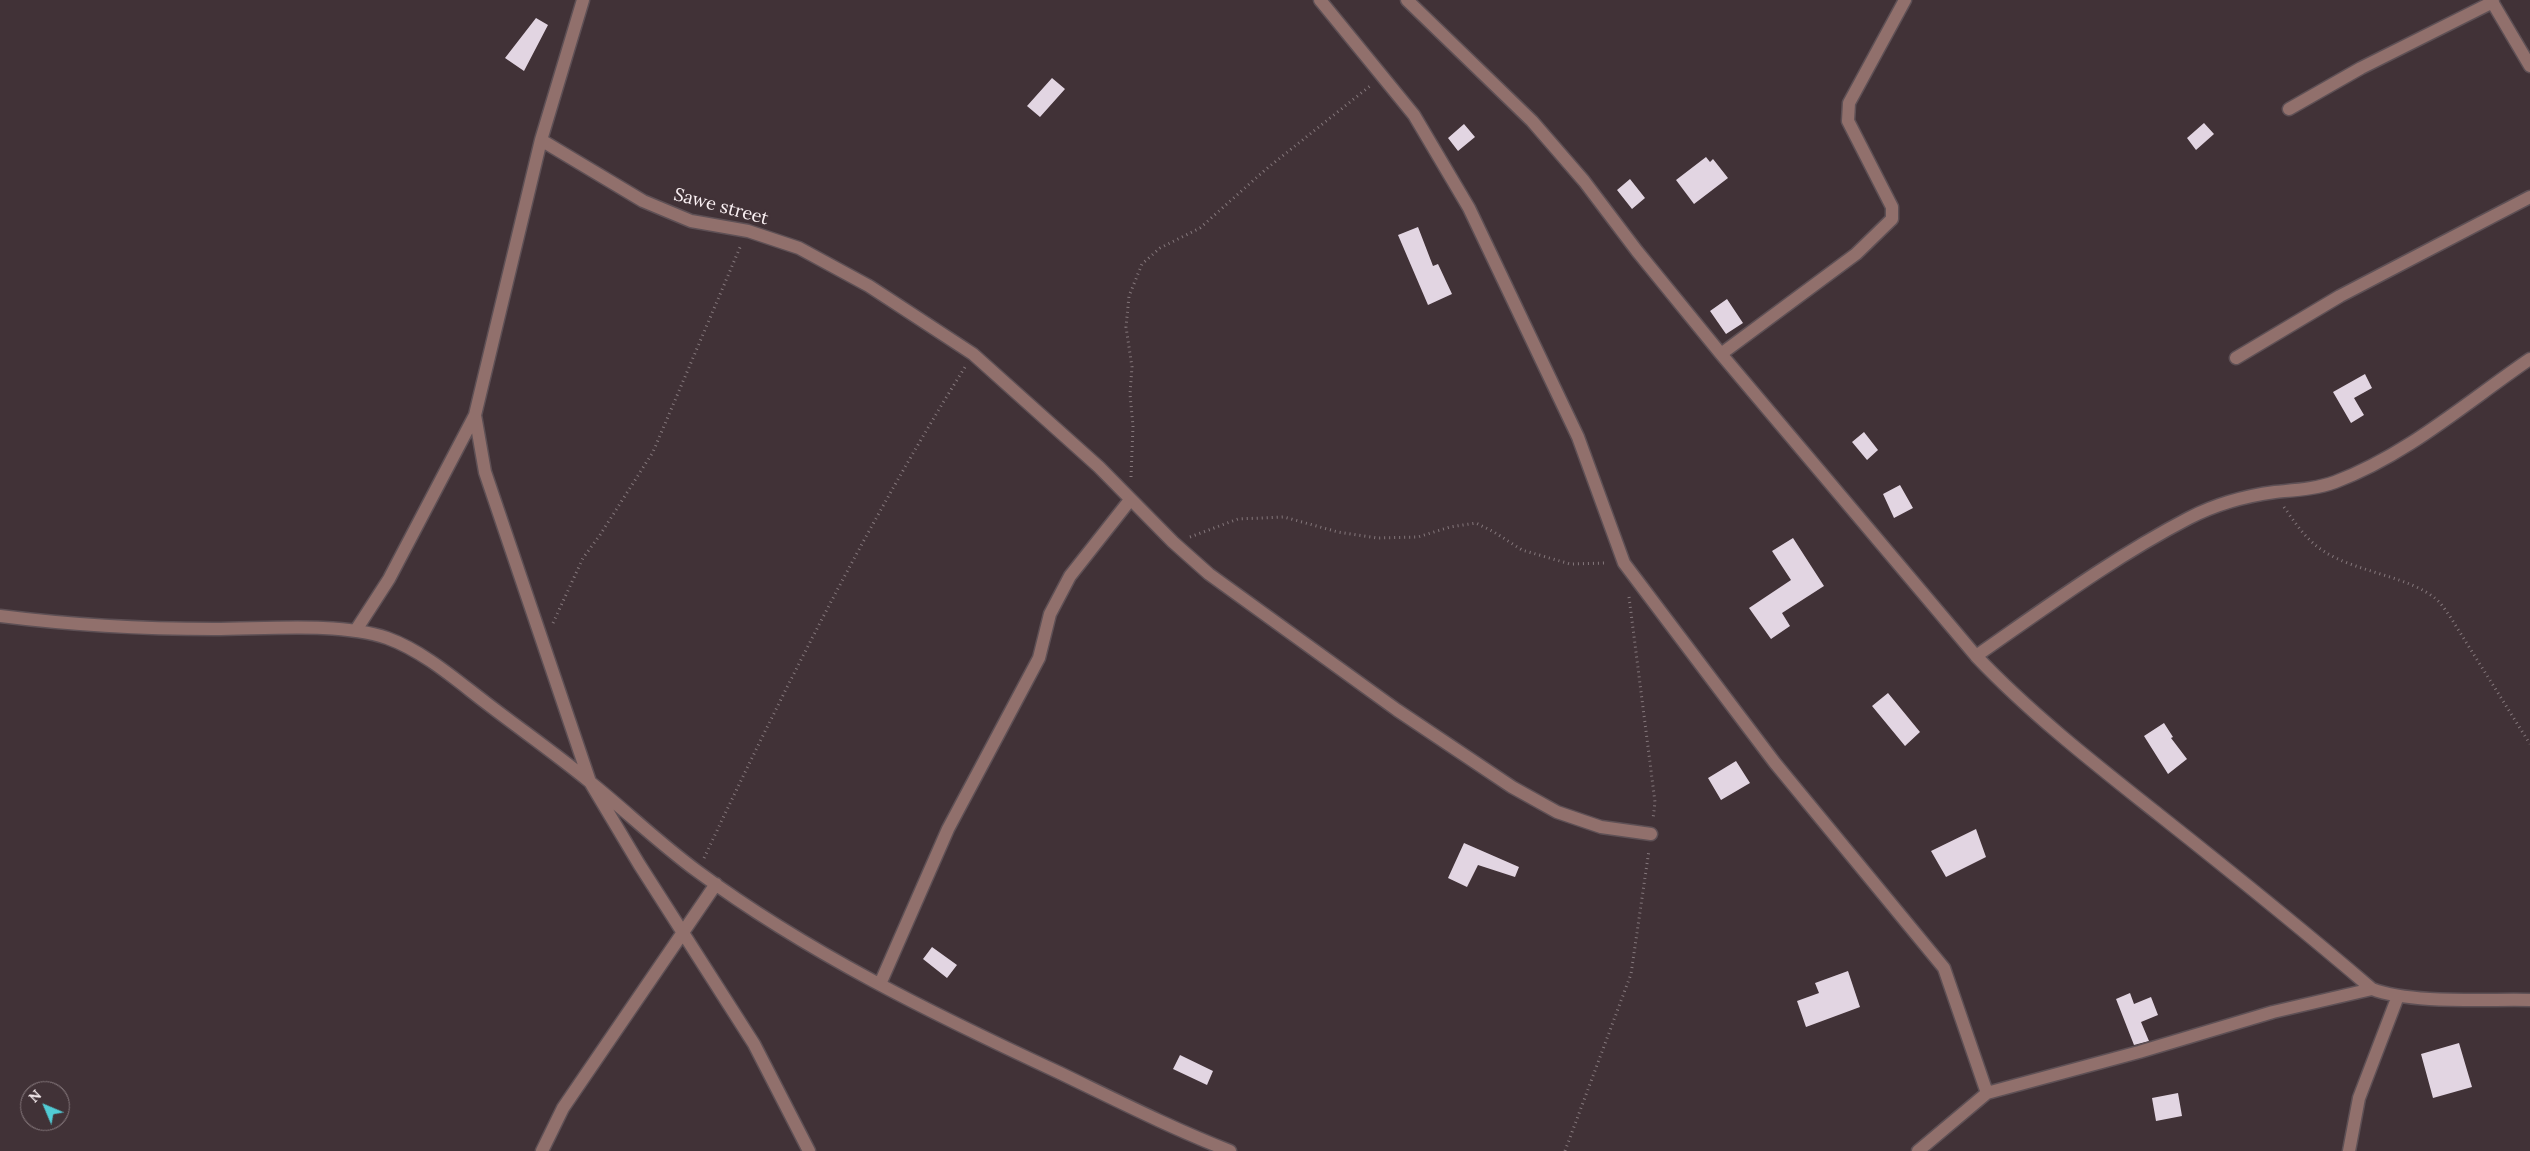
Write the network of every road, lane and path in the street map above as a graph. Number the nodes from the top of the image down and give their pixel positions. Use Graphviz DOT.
graph roads {
  1 [pos="583,0"];
  2 [pos="1320,0"];
  3 [pos="1406,0"];
  4 [pos="1905,0"];
  5 [pos="2492,1"];
  6 [pos="2530,66"];
  7 [pos="1381,76"];
  8 [pos="2289,109"];
  9 [pos="541,140"];
  10 [pos="2530,197"];
  11 [pos="748,231"];
  12 [pos="973,354"];
  13 [pos="1721,354"];
  14 [pos="2236,358"];
  15 [pos="2530,359"];
  16 [pos="476,415"];
  17 [pos="2274,492"];
  18 [pos="1130,500"];
  19 [pos="1173,542"];
  20 [pos="1624,563"];
  21 [pos="1628,591"];
  22 [pos="0,616"];
  23 [pos="356,630"];
  24 [pos="542,646"];
  25 [pos="1976,656"];
  26 [pos="2530,744"];
  27 [pos="590,782"];
  28 [pos="1651,834"];
  29 [pos="697,871"];
  30 [pos="716,884"];
  31 [pos="684,930"];
  32 [pos="880,984"];
  33 [pos="2372,989"];
  34 [pos="2398,996"];
  35 [pos="2530,1000"];
  36 [pos="1987,1093"];
  37 [pos="542,1151"];
  38 [pos="809,1151"];
  39 [pos="1230,1151"];
  40 [pos="1565,1151"];
  41 [pos="1918,1151"];
  42 [pos="2349,1151"];
  1 -- 9 [label="street"];
  2 -- 7 [label="street"];
  3 -- 13 [label="street"];
  4 -- 13 [label="street"];
  5 -- 6 [label="street"];
  5 -- 8 [label="street"];
  7 -- 18 [label="path"];
  7 -- 20 [label="street"];
  9 -- 11 [label="street, Sawe street"];
  9 -- 16 [label="street"];
  10 -- 14 [label="street"];
  11 -- 12 [label="street, Sawe street"];
  11 -- 24 [label="path"];
  12 -- 18 [label="street, Sawe street"];
  12 -- 29 [label="path"];
  13 -- 25 [label="street"];
  15 -- 17 [label="street"];
  16 -- 23 [label="street"];
  16 -- 24 [label="street"];
  17 -- 25 [label="street"];
  17 -- 26 [label="path"];
  18 -- 19 [label="street, Sawe street"];
  18 -- 32 [label="street"];
  19 -- 20 [label="path"];
  19 -- 28 [label="street, Sawe street"];
  20 -- 36 [label="street"];
  21 -- 28 [label="path"];
  22 -- 23 [label="street"];
  23 -- 27 [label="street"];
  24 -- 27 [label="street"];
  25 -- 33 [label="street"];
  27 -- 29 [label="street"];
  27 -- 31 [label="street"];
  28 -- 40 [label="path"];
  29 -- 30 [label="street"];
  30 -- 31 [label="street"];
  30 -- 32 [label="street"];
  31 -- 37 [label="street"];
  31 -- 38 [label="street"];
  32 -- 39 [label="street"];
  33 -- 34 [label="street"];
  33 -- 36 [label="street"];
  34 -- 35 [label="street"];
  34 -- 42 [label="street"];
  36 -- 41 [label="street"];
}
